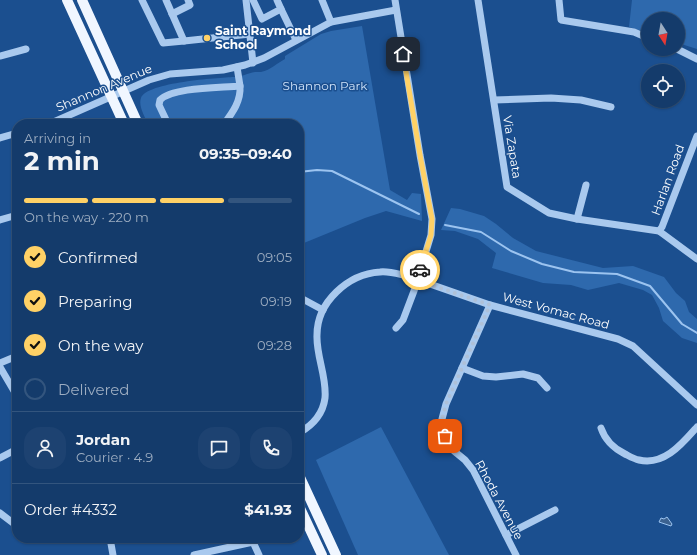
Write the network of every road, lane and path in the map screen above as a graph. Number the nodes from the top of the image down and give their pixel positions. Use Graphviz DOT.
graph roads {
  1 [pos="67,0"];
  2 [pos="82,0"];
  3 [pos="142,0"];
  4 [pos="166,0"];
  5 [pos="188,0"];
  6 [pos="246,0"];
  7 [pos="254,0"];
  8 [pos="277,0"];
  9 [pos="322,0"];
  10 [pos="395,0"];
  11 [pos="478,0"];
  12 [pos="559,0"];
  13 [pos="281,10"];
  14 [pos="396,10"];
  15 [pos="172,14"];
  16 [pos="331,22"];
  17 [pos="250,34"];
  18 [pos="641,35"];
  19 [pos="296,40"];
  20 [pos="184,41"];
  21 [pos="26,49"];
  22 [pos="685,53"];
  23 [pos="0,56"];
  24 [pos="697,58"];
  25 [pos="253,63"];
  26 [pos="237,67"];
  27 [pos="240,86"];
  28 [pos="123,91"];
  29 [pos="111,96"];
  30 [pos="494,100"];
  31 [pos="611,107"];
  32 [pos="60,119"];
  33 [pos="122,119"];
  34 [pos="136,119"];
  35 [pos="166,119"];
  36 [pos="228,119"];
  37 [pos="12,135"];
  38 [pos="697,136"];
  39 [pos="0,138"];
  40 [pos="586,185"];
  41 [pos="12,216"];
  42 [pos="577,219"];
  43 [pos="0,220"];
  44 [pos="659,231"];
  45 [pos="697,259"];
  46 [pos="417,280"];
  47 [pos="304,300"];
  48 [pos="490,305"];
  49 [pos="323,310"];
  50 [pos="396,328"];
  51 [pos="12,358"];
  52 [pos="0,363"];
  53 [pos="0,366"];
  54 [pos="462,368"];
  55 [pos="12,387"];
  56 [pos="547,388"];
  57 [pos="697,405"];
  58 [pos="697,427"];
  59 [pos="601,428"];
  60 [pos="304,430"];
  61 [pos="12,452"];
  62 [pos="0,458"];
  63 [pos="304,486"];
  64 [pos="555,510"];
  65 [pos="0,513"];
  66 [pos="304,517"];
  67 [pos="12,522"];
  68 [pos="506,535"];
  69 [pos="111,543"];
  70 [pos="248,543"];
  71 [pos="253,543"];
  72 [pos="113,555"];
  73 [pos="194,555"];
  74 [pos="259,555"];
  75 [pos="322,555"];
  76 [pos="336,555"];
  77 [pos="516,555"];
  1 -- 29 [label="main road"];
  2 -- 28 [label="main road"];
  3 -- 20 [label="street"];
  4 -- 15 [label="street"];
  5 -- 15 [label="street"];
  6 -- 17 [label="street"];
  7 -- 13 [label="street"];
  8 -- 13 [label="street"];
  9 -- 16 [label="street"];
  10 -- 14 [label="street"];
  11 -- 30 [label="street, Via Zapata"];
  12 -- 18 [label="street"];
  13 -- 19 [label="street"];
  14 -- 16 [label="street, Shannon Avenue"];
  14 -- 46 [label="street"];
  15 -- 20 [label="street"];
  16 -- 19 [label="street, Shannon Avenue"];
  17 -- 20 [label="street"];
  17 -- 25 [label="street"];
  19 -- 25 [label="street, Shannon Avenue"];
  21 -- 23 [label="street"];
  22 -- 24 [label="street"];
  25 -- 26 [label="street, Shannon Avenue"];
  26 -- 27 [label="street"];
  26 -- 28 [label="street, Shannon Avenue"];
  27 -- 35 [label="street"];
  27 -- 36 [label="street"];
  28 -- 29 [label="street, Shannon Avenue"];
  28 -- 34 [label="main road"];
  29 -- 32 [label="street, Shannon Avenue"];
  29 -- 33 [label="main road"];
  30 -- 31 [label="street"];
  30 -- 42 [label="street, Via Zapata"];
  37 -- 39 [label="street"];
  38 -- 44 [label="street, Harlan Road"];
  40 -- 42 [label="street"];
  41 -- 43 [label="street"];
  42 -- 44 [label="street, Via Zapata"];
  44 -- 45 [label="street, Via Zapata"];
  46 -- 48 [label="street, West Vomac Road"];
  46 -- 49 [label="street, West Vomac Road"];
  46 -- 50 [label="street"];
  47 -- 49 [label="street"];
  48 -- 54 [label="street, Rhoda Avenue"];
  48 -- 57 [label="street, West Vomac Road"];
  49 -- 60 [label="street, West Vomac Road"];
  51 -- 52 [label="street"];
  53 -- 55 [label="street"];
  54 -- 56 [label="street"];
  54 -- 68 [label="street, Rhoda Avenue"];
  58 -- 59 [label="street"];
  61 -- 62 [label="street"];
  63 -- 76 [label="main road"];
  64 -- 68 [label="street"];
  65 -- 67 [label="street"];
  66 -- 75 [label="main road"];
  68 -- 77 [label="street, Rhoda Avenue"];
  69 -- 72 [label="street"];
  70 -- 73 [label="street"];
  71 -- 74 [label="street"];
}
